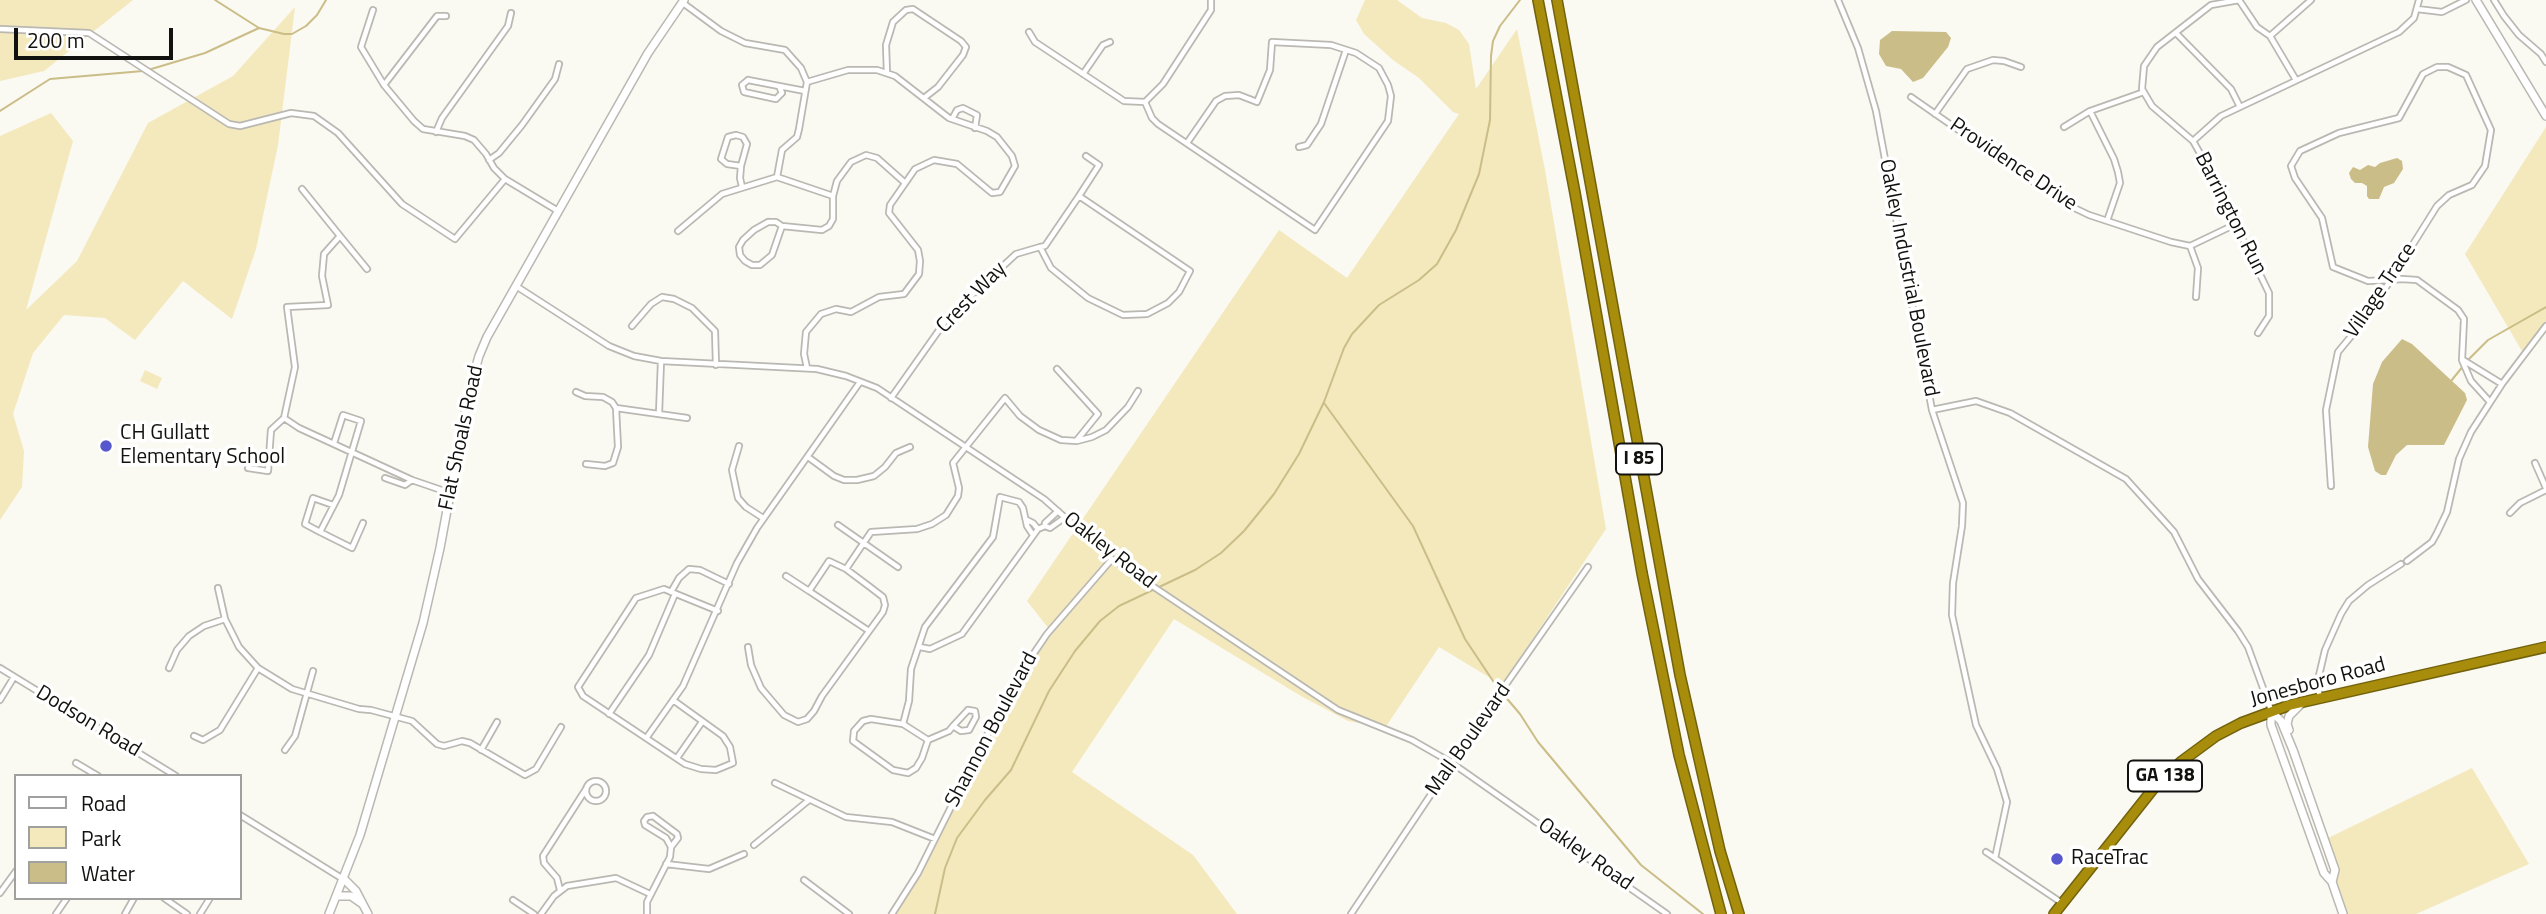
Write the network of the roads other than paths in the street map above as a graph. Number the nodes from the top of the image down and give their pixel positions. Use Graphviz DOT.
graph roads {
  1 [pos="1211,0"];
  2 [pos="1538,0"];
  3 [pos="1557,0"];
  4 [pos="1838,0"];
  5 [pos="2239,0"];
  6 [pos="2311,0"];
  7 [pos="2419,0"];
  8 [pos="2466,0"];
  9 [pos="2476,0"];
  10 [pos="2494,0"];
  11 [pos="683,1"];
  12 [pos="2417,9"];
  13 [pos="373,10"];
  14 [pos="511,13"];
  15 [pos="446,16"];
  16 [pos="0,29"];
  17 [pos="1030,32"];
  18 [pos="2176,33"];
  19 [pos="2270,36"];
  20 [pos="1110,42"];
  21 [pos="1346,50"];
  22 [pos="2546,62"];
  23 [pos="559,64"];
  24 [pos="2021,67"];
  25 [pos="887,73"];
  26 [pos="1083,74"];
  27 [pos="2296,80"];
  28 [pos="807,82"];
  29 [pos="384,85"];
  30 [pos="779,86"];
  31 [pos="805,91"];
  32 [pos="2144,92"];
  33 [pos="1911,97"];
  34 [pos="924,98"];
  35 [pos="1145,102"];
  36 [pos="2240,107"];
  37 [pos="2091,111"];
  38 [pos="1935,114"];
  39 [pos="2546,116"];
  40 [pos="952,119"];
  41 [pos="2063,127"];
  42 [pos="975,128"];
  43 [pos="436,132"];
  44 [pos="2193,141"];
  45 [pos="1187,143"];
  46 [pos="1299,148"];
  47 [pos="1086,156"];
  48 [pos="489,160"];
  49 [pos="741,166"];
  50 [pos="777,177"];
  51 [pos="505,179"];
  52 [pos="904,182"];
  53 [pos="742,187"];
  54 [pos="302,189"];
  55 [pos="833,196"];
  56 [pos="1079,196"];
  57 [pos="558,212"];
  58 [pos="2107,221"];
  59 [pos="2236,224"];
  60 [pos="782,226"];
  61 [pos="678,231"];
  62 [pos="340,236"];
  63 [pos="2190,246"];
  64 [pos="1040,247"];
  65 [pos="367,270"];
  66 [pos="2391,280"];
  67 [pos="516,286"];
  68 [pos="2196,297"];
  69 [pos="632,326"];
  70 [pos="2546,326"];
  71 [pos="2259,333"];
  72 [pos="2462,360"];
  73 [pos="661,361"];
  74 [pos="716,365"];
  75 [pos="807,368"];
  76 [pos="1057,369"];
  77 [pos="860,382"];
  78 [pos="2501,384"];
  79 [pos="1138,391"];
  80 [pos="576,392"];
  81 [pos="891,398"];
  82 [pos="2490,402"];
  83 [pos="616,408"];
  84 [pos="1932,410"];
  85 [pos="659,414"];
  86 [pos="284,418"];
  87 [pos="687,418"];
  88 [pos="1077,441"];
  89 [pos="334,443"];
  90 [pos="739,446"];
  91 [pos="910,447"];
  92 [pos="963,447"];
  93 [pos="352,451"];
  94 [pos="808,457"];
  95 [pos="2535,463"];
  96 [pos="586,464"];
  97 [pos="248,468"];
  98 [pos="385,478"];
  99 [pos="412,480"];
  100 [pos="2330,486"];
  101 [pos="2546,489"];
  102 [pos="450,492"];
  103 [pos="334,505"];
  104 [pos="1058,511"];
  105 [pos="2510,513"];
  106 [pos="1065,517"];
  107 [pos="764,519"];
  108 [pos="1027,520"];
  109 [pos="363,523"];
  110 [pos="838,525"];
  111 [pos="1045,526"];
  112 [pos="1038,530"];
  113 [pos="320,532"];
  114 [pos="1034,535"];
  115 [pos="864,542"];
  116 [pos="1112,559"];
  117 [pos="1588,566"];
  118 [pos="898,567"];
  119 [pos="846,569"];
  120 [pos="786,576"];
  121 [pos="729,584"];
  122 [pos="218,588"];
  123 [pos="809,591"];
  124 [pos="673,593"];
  125 [pos="718,611"];
  126 [pos="225,619"];
  127 [pos="869,631"];
  128 [pos="920,647"];
  129 [pos="2546,647"];
  130 [pos="748,648"];
  131 [pos="0,668"];
  132 [pos="169,668"];
  133 [pos="258,668"];
  134 [pos="313,671"];
  135 [pos="14,677"];
  136 [pos="307,694"];
  137 [pos="2320,698"];
  138 [pos="0,700"];
  139 [pos="673,700"];
  140 [pos="2303,702"];
  141 [pos="2271,710"];
  142 [pos="609,714"];
  143 [pos="395,716"];
  144 [pos="497,722"];
  145 [pos="702,722"];
  146 [pos="903,724"];
  147 [pos="953,726"];
  148 [pos="561,727"];
  149 [pos="194,736"];
  150 [pos="647,737"];
  151 [pos="928,740"];
  152 [pos="285,750"];
  153 [pos="481,750"];
  154 [pos="677,758"];
  155 [pos="75,763"];
  156 [pos="1452,763"];
  157 [pos="94,774"];
  158 [pos="173,774"];
  159 [pos="2304,780"];
  160 [pos="775,783"];
  161 [pos="586,789"];
  162 [pos="809,800"];
  163 [pos="242,816"];
  164 [pos="934,839"];
  165 [pos="754,845"];
  166 [pos="671,847"];
  167 [pos="1986,852"];
  168 [pos="744,855"];
  169 [pos="1995,858"];
  170 [pos="666,864"];
  171 [pos="14,875"];
  172 [pos="344,879"];
  173 [pos="804,880"];
  174 [pos="2332,882"];
  175 [pos="560,890"];
  176 [pos="0,893"];
  177 [pos="650,894"];
  178 [pos="337,896"];
  179 [pos="167,900"];
  180 [pos="513,900"];
  181 [pos="2062,903"];
  182 [pos="364,905"];
  183 [pos="187,914"];
  184 [pos="330,914"];
  185 [pos="368,914"];
  186 [pos="534,914"];
  187 [pos="541,914"];
  188 [pos="647,914"];
  189 [pos="849,914"];
  190 [pos="892,914"];
  191 [pos="1351,914"];
  192 [pos="1667,914"];
  193 [pos="1719,914"];
  194 [pos="1740,914"];
  195 [pos="2054,914"];
  196 [pos="2343,914"];
  1 -- 35 [label="street"];
  2 -- 193 [label="highway, I 85"];
  3 -- 194 [label="highway, I 85"];
  4 -- 84 [label="street, Oakley Industrial Boulevard"];
  5 -- 18 [label="street"];
  5 -- 19 [label="street"];
  6 -- 19 [label="street"];
  7 -- 12 [label="street"];
  8 -- 12 [label="street"];
  9 -- 39 [label="street"];
  10 -- 22 [label="street"];
  11 -- 28 [label="street"];
  11 -- 57 [label="street, Flat Shoals Road"];
  12 -- 27 [label="street"];
  13 -- 29 [label="street"];
  14 -- 43 [label="street"];
  15 -- 29 [label="street"];
  16 -- 51 [label="street"];
  17 -- 26 [label="street"];
  18 -- 32 [label="street"];
  18 -- 36 [label="street"];
  19 -- 27 [label="street"];
  20 -- 26 [label="street"];
  21 -- 45 [label="street"];
  21 -- 45 [label="street"];
  21 -- 46 [label="street"];
  23 -- 48 [label="street"];
  24 -- 38 [label="street"];
  25 -- 28 [label="street"];
  25 -- 34 [label="street"];
  25 -- 34 [label="street"];
  26 -- 35 [label="street"];
  27 -- 36 [label="street"];
  28 -- 31 [label="street"];
  29 -- 43 [label="street"];
  30 -- 30 [label="street"];
  30 -- 31 [label="street"];
  31 -- 50 [label="street"];
  32 -- 37 [label="street"];
  32 -- 44 [label="street, Barrington Run"];
  33 -- 38 [label="street, Providence Drive"];
  34 -- 40 [label="street"];
  35 -- 45 [label="street"];
  36 -- 44 [label="street"];
  37 -- 41 [label="street"];
  37 -- 58 [label="street"];
  38 -- 58 [label="street, Providence Drive"];
  40 -- 42 [label="street"];
  40 -- 42 [label="street"];
  42 -- 52 [label="street"];
  43 -- 48 [label="street"];
  44 -- 59 [label="street, Barrington Run"];
  47 -- 56 [label="street"];
  48 -- 51 [label="street"];
  49 -- 49 [label="street"];
  49 -- 53 [label="street"];
  50 -- 53 [label="street"];
  50 -- 55 [label="street"];
  51 -- 57 [label="street"];
  52 -- 55 [label="street"];
  52 -- 75 [label="street"];
  53 -- 61 [label="street"];
  54 -- 62 [label="street"];
  55 -- 60 [label="street"];
  56 -- 64 [label="street"];
  56 -- 64 [label="street"];
  57 -- 67 [label="street, Flat Shoals Road"];
  58 -- 63 [label="street, Providence Drive"];
  59 -- 63 [label="street"];
  59 -- 71 [label="street, Barrington Run"];
  60 -- 60 [label="street"];
  62 -- 65 [label="street"];
  62 -- 86 [label="street"];
  63 -- 68 [label="street"];
  64 -- 81 [label="street, Crest Way"];
  66 -- 66 [label="street, Village Trace"];
  66 -- 72 [label="street"];
  66 -- 100 [label="street, Village Trace"];
  67 -- 73 [label="street, Oakley Road"];
  67 -- 102 [label="street, Flat Shoals Road"];
  69 -- 74 [label="street"];
  70 -- 78 [label="street"];
  72 -- 78 [label="street"];
  72 -- 82 [label="street"];
  73 -- 74 [label="street, Oakley Road"];
  73 -- 85 [label="street"];
  74 -- 75 [label="street, Oakley Road"];
  75 -- 77 [label="street, Oakley Road"];
  76 -- 88 [label="street"];
  77 -- 81 [label="street, Oakley Road"];
  77 -- 94 [label="street"];
  78 -- 82 [label="street"];
  79 -- 88 [label="street"];
  80 -- 83 [label="street"];
  81 -- 92 [label="street, Oakley Road"];
  82 -- 137 [label="street"];
  83 -- 85 [label="street"];
  83 -- 96 [label="street"];
  84 -- 141 [label="street, Oakley Industrial Boulevard"];
  84 -- 169 [label="street"];
  85 -- 87 [label="street"];
  86 -- 89 [label="street"];
  86 -- 97 [label="street"];
  88 -- 92 [label="street"];
  89 -- 93 [label="street"];
  89 -- 93 [label="street"];
  90 -- 107 [label="street"];
  91 -- 94 [label="street"];
  92 -- 104 [label="street, Oakley Road"];
  92 -- 115 [label="street"];
  93 -- 99 [label="street"];
  93 -- 103 [label="street"];
  94 -- 107 [label="street"];
  95 -- 101 [label="street"];
  98 -- 99 [label="street"];
  99 -- 102 [label="street"];
  101 -- 105 [label="street"];
  102 -- 143 [label="street, Flat Shoals Road"];
  103 -- 113 [label="street"];
  103 -- 113 [label="street"];
  104 -- 106 [label="street, Oakley Road"];
  104 -- 111 [label="street"];
  106 -- 111 [label="street"];
  106 -- 116 [label="street, Oakley Road"];
  107 -- 121 [label="street"];
  108 -- 112 [label="street"];
  108 -- 114 [label="street"];
  108 -- 128 [label="street"];
  109 -- 113 [label="street"];
  110 -- 115 [label="street"];
  111 -- 112 [label="street"];
  112 -- 114 [label="street"];
  114 -- 128 [label="street"];
  115 -- 118 [label="street"];
  115 -- 119 [label="street"];
  116 -- 156 [label="street, Oakley Road"];
  116 -- 164 [label="street, Shannon Boulevard"];
  117 -- 156 [label="street, Mall Boulevard"];
  119 -- 123 [label="street"];
  119 -- 127 [label="street"];
  120 -- 123 [label="street"];
  121 -- 124 [label="street"];
  121 -- 125 [label="street"];
  122 -- 126 [label="street"];
  123 -- 127 [label="street"];
  124 -- 125 [label="street"];
  124 -- 142 [label="street"];
  124 -- 142 [label="street"];
  125 -- 139 [label="street"];
  126 -- 132 [label="street"];
  126 -- 133 [label="street"];
  127 -- 130 [label="street"];
  128 -- 146 [label="street"];
  129 -- 137 [label="highway, Jonesboro Road / GA 138"];
  131 -- 135 [label="street, Dodson Road"];
  133 -- 136 [label="street"];
  133 -- 149 [label="street"];
  134 -- 136 [label="street"];
  135 -- 138 [label="street"];
  135 -- 158 [label="street, Dodson Road"];
  136 -- 143 [label="street"];
  136 -- 152 [label="street"];
  137 -- 140 [label="highway, Jonesboro Road / GA 138"];
  139 -- 145 [label="street"];
  139 -- 150 [label="street"];
  140 -- 141 [label="highway, Jonesboro Road / GA 138"];
  140 -- 159 [label="street"];
  141 -- 159 [label="street, Oakley Industrial Boulevard"];
  141 -- 174 [label="street, Oakley Industrial Boulevard"];
  141 -- 181 [label="highway, Jonesboro Road / GA 138"];
  142 -- 150 [label="street"];
  143 -- 153 [label="street"];
  143 -- 172 [label="street, Flat Shoals Road"];
  144 -- 153 [label="street"];
  145 -- 154 [label="street"];
  145 -- 154 [label="street"];
  146 -- 151 [label="street"];
  146 -- 151 [label="street"];
  147 -- 147 [label="street"];
  147 -- 151 [label="street"];
  148 -- 153 [label="street"];
  150 -- 154 [label="street"];
  155 -- 157 [label="street"];
  156 -- 191 [label="street, Mall Boulevard"];
  156 -- 192 [label="street, Oakley Road"];
  159 -- 174 [label="street, Oakley Industrial Boulevard"];
  160 -- 162 [label="street"];
  161 -- 161 [label="street"];
  161 -- 175 [label="street"];
  162 -- 164 [label="street"];
  162 -- 165 [label="street"];
  163 -- 172 [label="street"];
  164 -- 190 [label="street, Shannon Boulevard"];
  166 -- 166 [label="street"];
  166 -- 170 [label="street"];
  167 -- 169 [label="street"];
  168 -- 170 [label="street"];
  169 -- 181 [label="street"];
  170 -- 177 [label="street"];
  171 -- 176 [label="street"];
  172 -- 178 [label="street, Flat Shoals Road"];
  172 -- 182 [label="street"];
  173 -- 189 [label="street"];
  174 -- 196 [label="street, Oakley Industrial Boulevard"];
  175 -- 177 [label="street"];
  175 -- 187 [label="street"];
  177 -- 188 [label="street"];
  178 -- 182 [label="street"];
  178 -- 184 [label="street, Flat Shoals Road"];
  179 -- 183 [label="street"];
  180 -- 186 [label="street"];
  181 -- 195 [label="highway, Jonesboro Road / GA 138"];
  182 -- 185 [label="street"];
}
